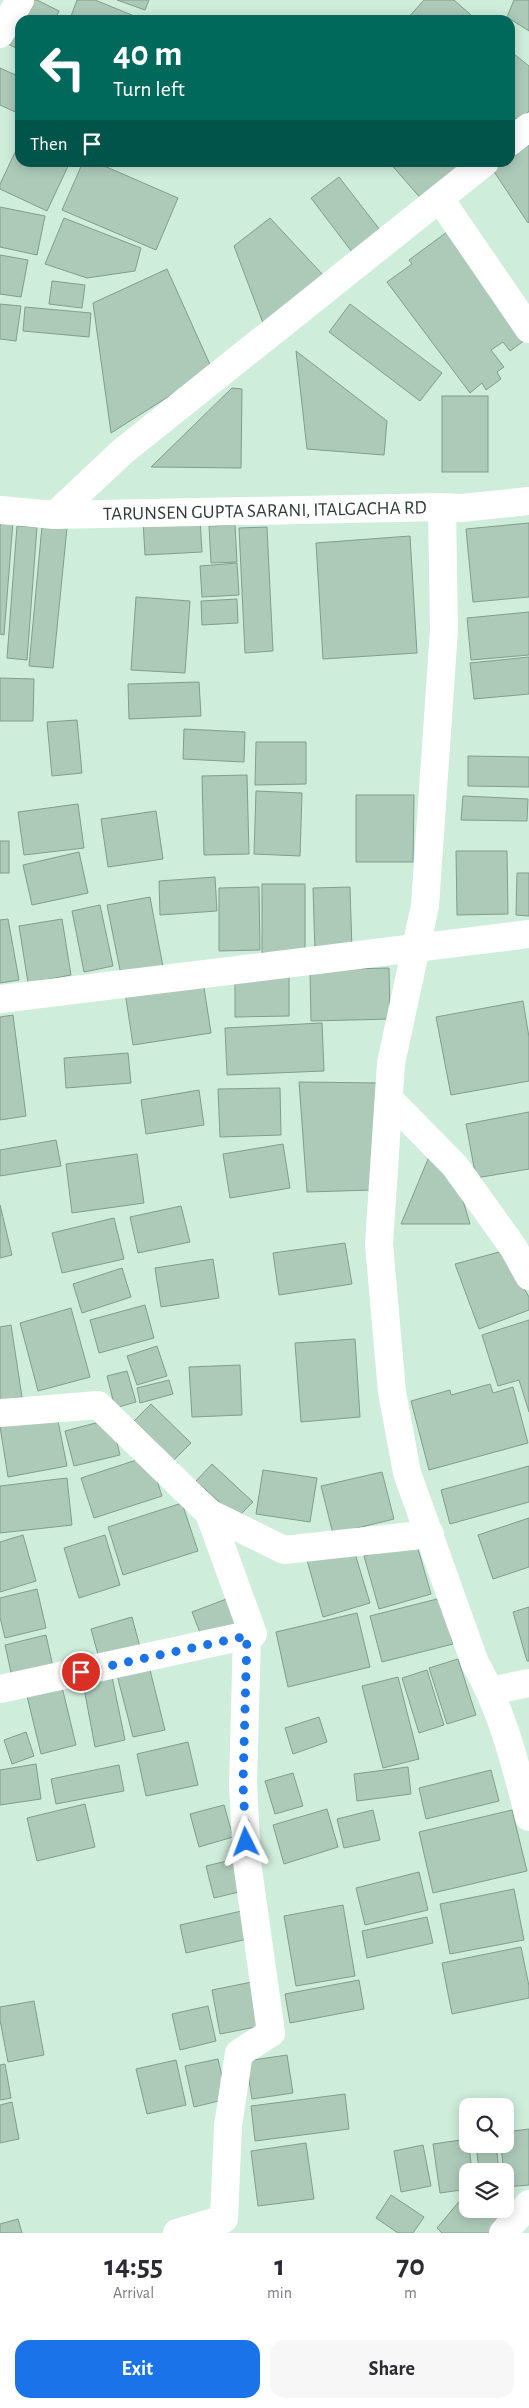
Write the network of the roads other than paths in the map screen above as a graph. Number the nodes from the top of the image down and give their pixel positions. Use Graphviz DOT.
graph roads {
  1 [pos="20,0"];
  2 [pos="0,34"];
  3 [pos="529,127"];
  4 [pos="515,138"];
  5 [pos="479,167"];
  6 [pos="440,199"];
  7 [pos="529,329"];
  8 [pos="529,501"];
  9 [pos="442,507"];
  10 [pos="0,510"];
  11 [pos="55,515"];
  12 [pos="529,934"];
  13 [pos="416,949"];
  14 [pos="0,1000"];
  15 [pos="389,1099"];
  16 [pos="529,1276"];
  17 [pos="0,1413"];
  18 [pos="208,1513"];
  19 [pos="430,1534"];
  20 [pos="247,1636"];
  21 [pos="529,1683"];
  22 [pos="0,1689"];
  23 [pos="491,1691"];
  24 [pos="529,1817"];
  25 [pos="529,2204"];
  26 [pos="177,2233"];
  27 [pos="503,2233"];
  1 -- 2 [label="street"];
  3 -- 4 [label="street"];
  5 -- 6 [label="street"];
  6 -- 7 [label="street"];
  6 -- 11 [label="street"];
  8 -- 9 [label="street, TARUNSEN GUPTA SARANI, ITALGACHA RD"];
  9 -- 11 [label="street, TARUNSEN GUPTA SARANI, ITALGACHA RD"];
  9 -- 13 [label="street"];
  10 -- 11 [label="street, TARUNSEN GUPTA SARANI, ITALGACHA RD"];
  12 -- 13 [label="street"];
  13 -- 14 [label="street"];
  13 -- 15 [label="street"];
  15 -- 16 [label="street"];
  15 -- 19 [label="street"];
  17 -- 18 [label="street"];
  18 -- 19 [label="street"];
  18 -- 20 [label="street"];
  19 -- 23 [label="street"];
  20 -- 22 [label="street"];
  20 -- 26 [label="street"];
  21 -- 23 [label="street"];
  23 -- 24 [label="street"];
  25 -- 27 [label="street"];
}
